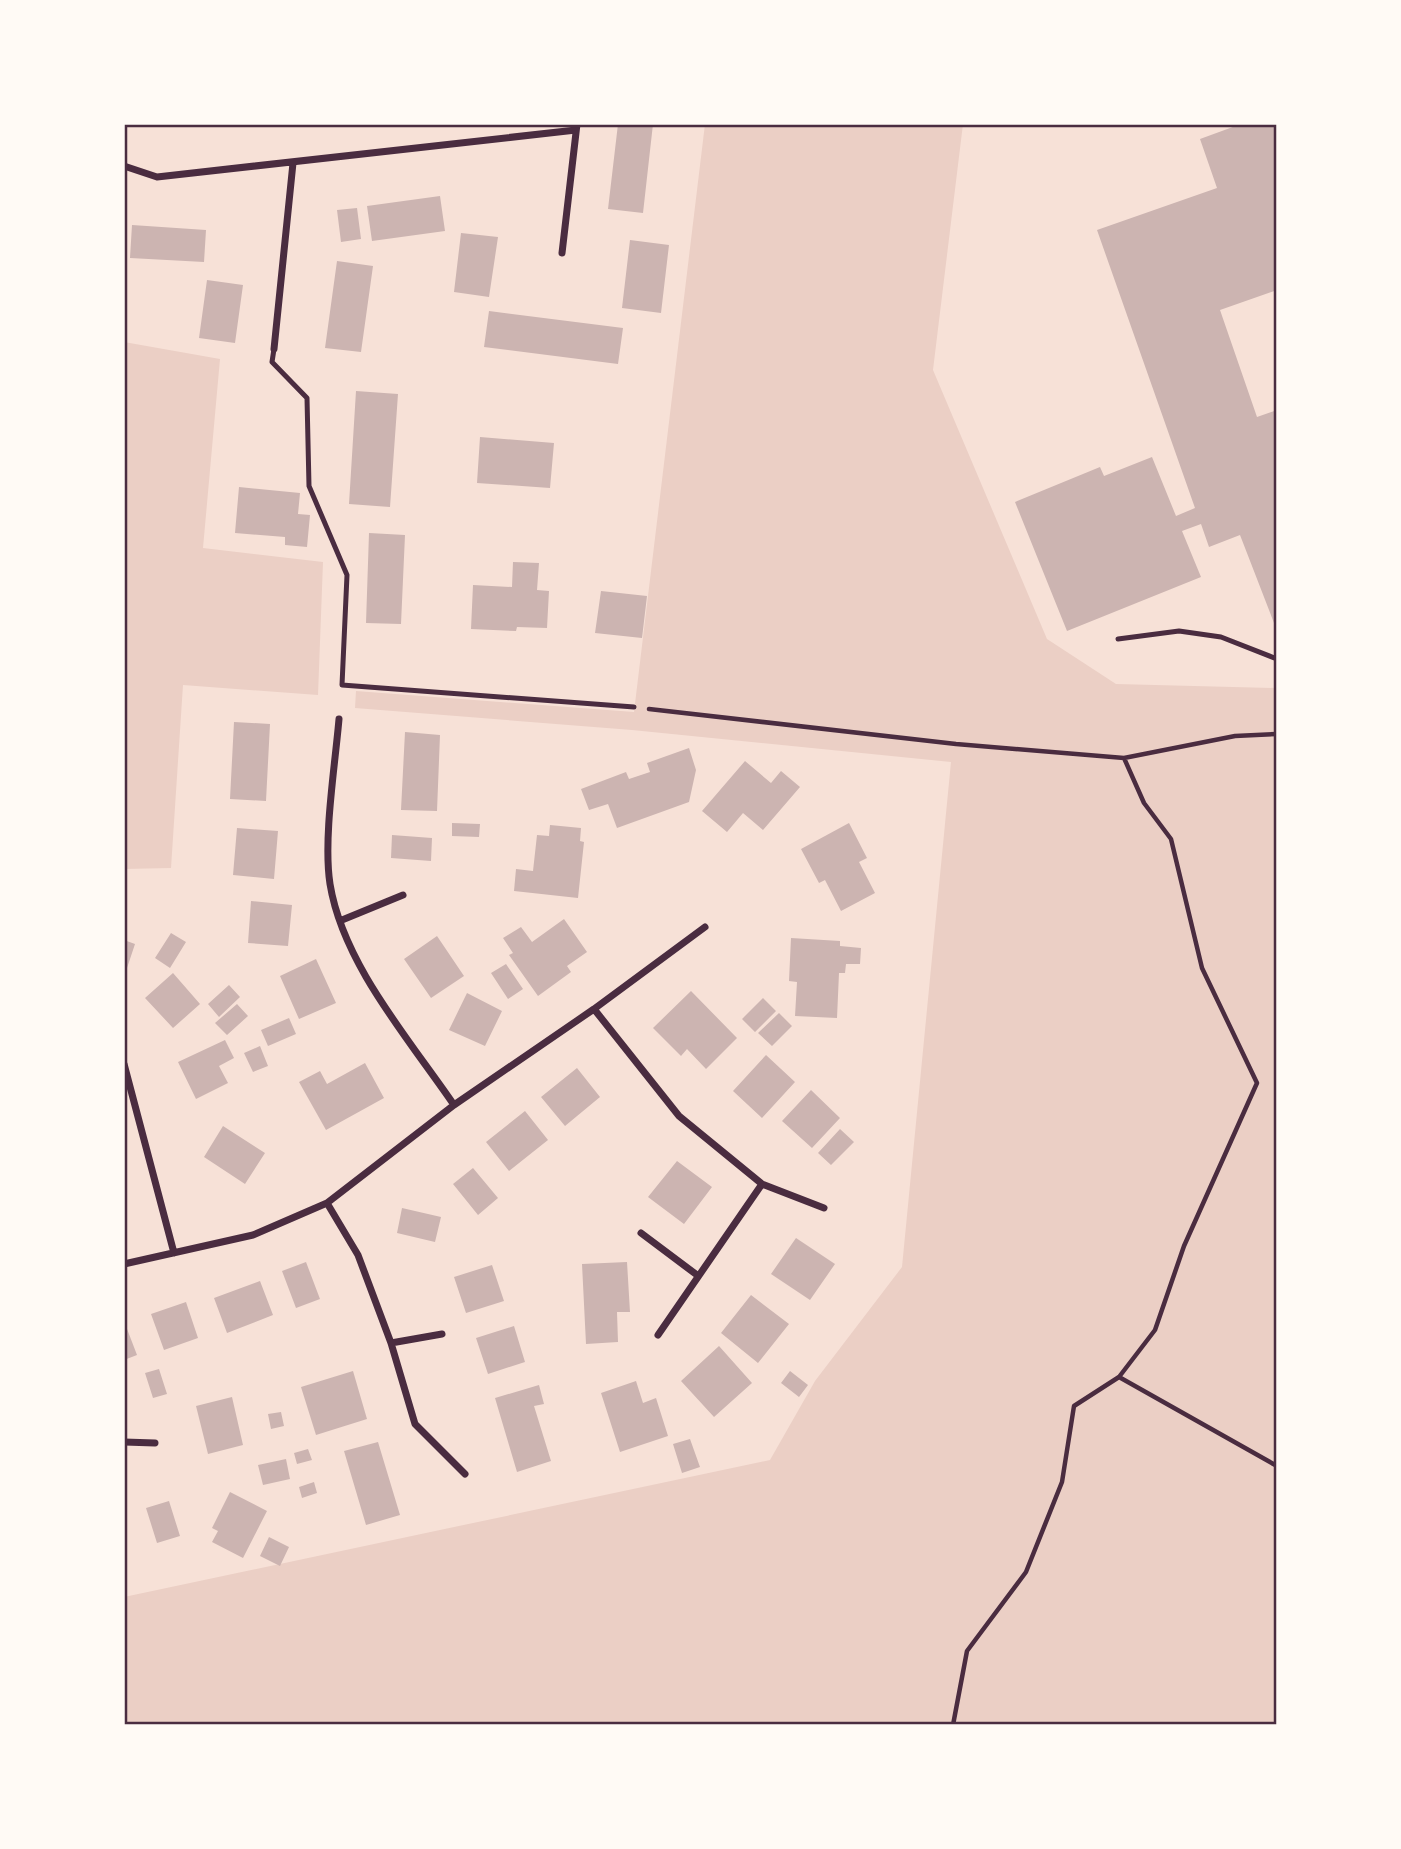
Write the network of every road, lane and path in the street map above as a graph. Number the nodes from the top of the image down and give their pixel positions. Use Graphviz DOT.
graph roads {
  1 [pos="577,127"];
  2 [pos="293,163"];
  3 [pos="124,166"];
  4 [pos="562,253"];
  5 [pos="274,349"];
  6 [pos="1118,639"];
  7 [pos="1277,659"];
  8 [pos="634,707"];
  9 [pos="339,719"];
  10 [pos="1277,734"];
  11 [pos="1124,758"];
  12 [pos="403,895"];
  13 [pos="342,920"];
  14 [pos="705,927"];
  15 [pos="594,1009"];
  16 [pos="124,1064"];
  17 [pos="454,1105"];
  18 [pos="762,1184"];
  19 [pos="327,1203"];
  20 [pos="824,1208"];
  21 [pos="641,1233"];
  22 [pos="174,1253"];
  23 [pos="124,1264"];
  24 [pos="697,1275"];
  25 [pos="442,1334"];
  26 [pos="658,1335"];
  27 [pos="391,1343"];
  28 [pos="1119,1377"];
  29 [pos="124,1442"];
  30 [pos="155,1443"];
  31 [pos="1277,1466"];
  32 [pos="465,1474"];
  33 [pos="953,1725"];
  1 -- 2 [label="street"];
  1 -- 4 [label="street"];
  2 -- 3 [label="street"];
  2 -- 5 [label="street"];
  5 -- 8 [label="lane"];
  6 -- 7 [label="lane"];
  8 -- 11 [label="path"];
  9 -- 13 [label="street"];
  10 -- 11 [label="path"];
  11 -- 28 [label="path"];
  12 -- 13 [label="street"];
  13 -- 17 [label="street"];
  14 -- 15 [label="street"];
  15 -- 17 [label="street"];
  15 -- 18 [label="street"];
  16 -- 22 [label="street"];
  17 -- 19 [label="street"];
  18 -- 20 [label="street"];
  18 -- 24 [label="street"];
  19 -- 22 [label="street"];
  19 -- 27 [label="street"];
  21 -- 24 [label="street"];
  22 -- 23 [label="street"];
  24 -- 26 [label="street"];
  25 -- 27 [label="street"];
  27 -- 32 [label="street"];
  28 -- 31 [label="path"];
  28 -- 33 [label="path"];
  29 -- 30 [label="street"];
}
